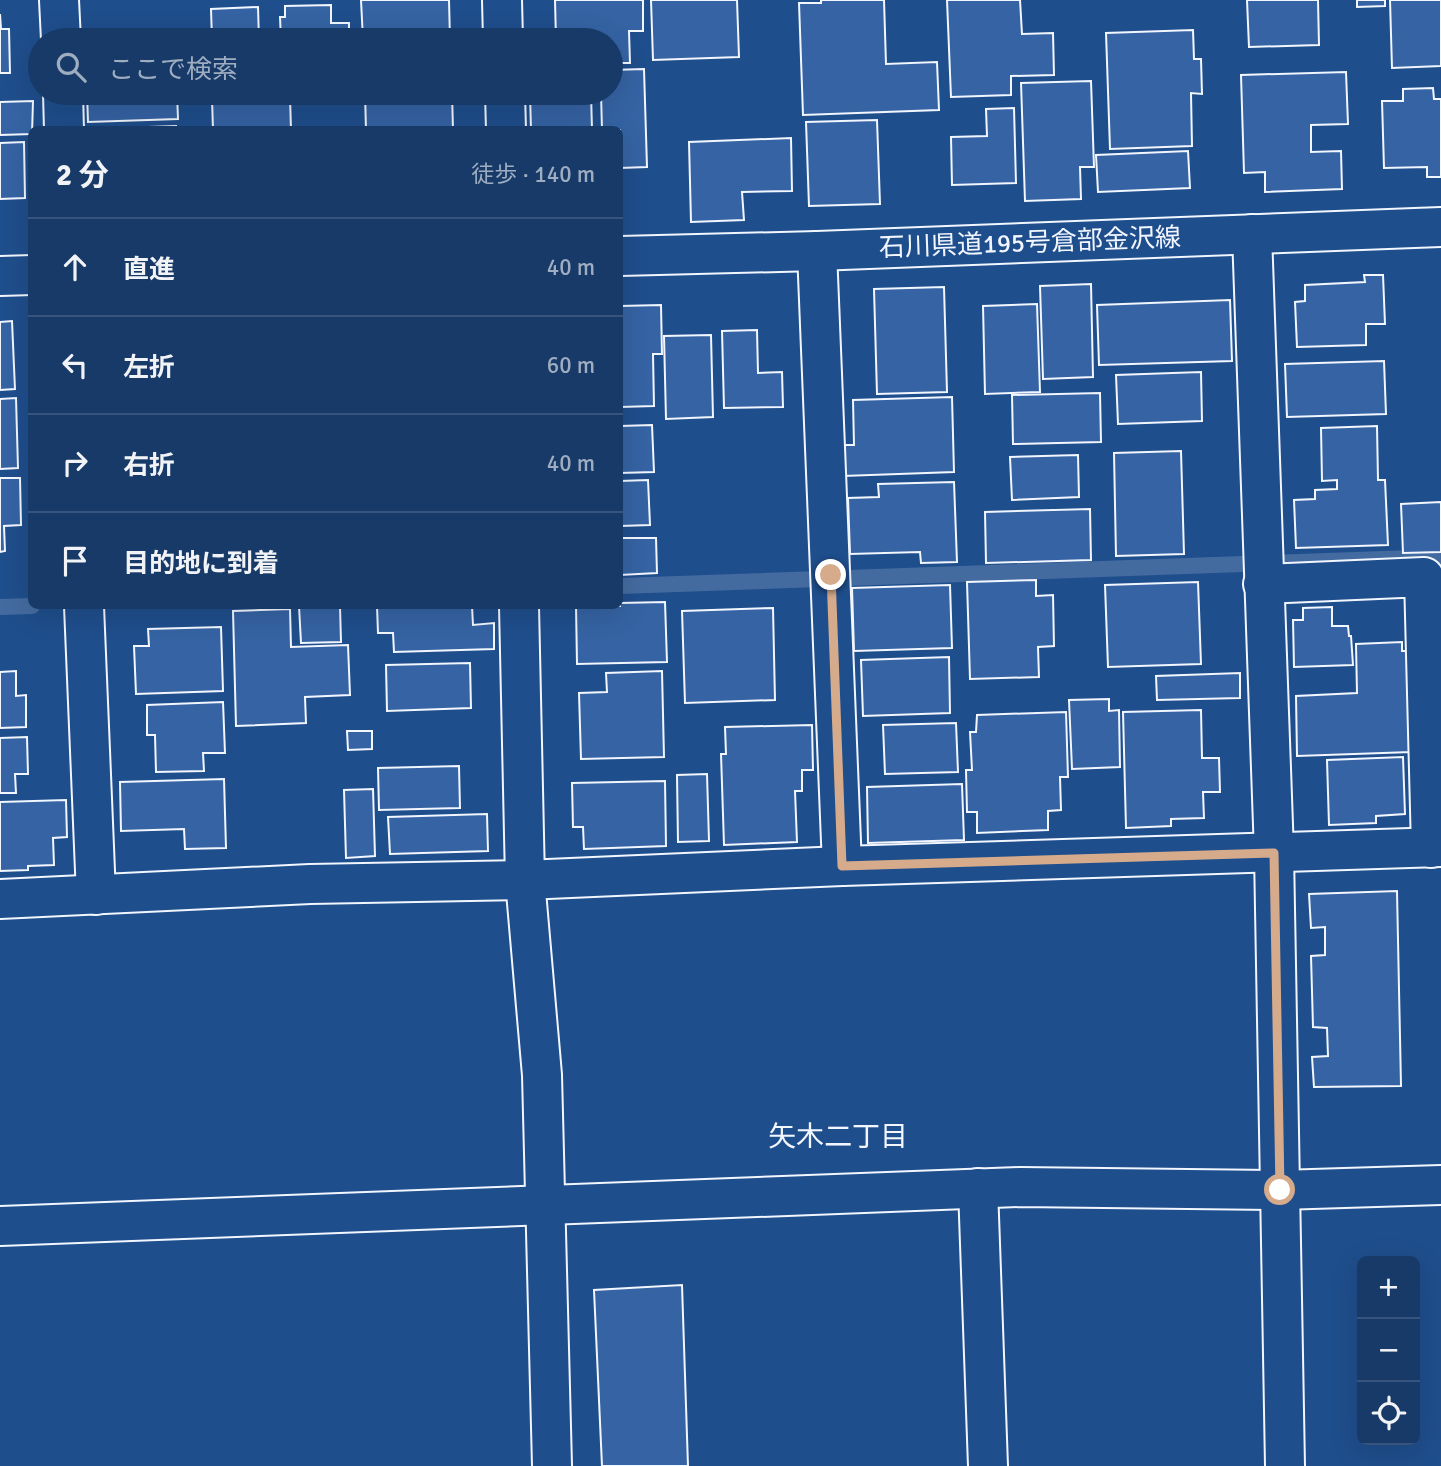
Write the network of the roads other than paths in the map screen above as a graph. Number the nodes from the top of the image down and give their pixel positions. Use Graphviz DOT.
graph roads {
  1 [pos="59,0"];
  2 [pos="502,0"];
  3 [pos="60,28"];
  4 [pos="503,28"];
  5 [pos="63,105"];
  6 [pos="505,105"];
  7 [pos="64,126"];
  8 [pos="506,126"];
  9 [pos="1441,227"];
  10 [pos="1252,234"];
  11 [pos="817,251"];
  12 [pos="623,256"];
  13 [pos="28,275"];
  14 [pos="0,276"];
  15 [pos="1262,571"];
  16 [pos="84,609"];
  17 [pos="519,609"];
  18 [pos="1436,847"];
  19 [pos="1274,853"];
  20 [pos="842,866"];
  21 [pos="525,880"];
  22 [pos="96,895"];
  23 [pos="0,899"];
  24 [pos="1441,1185"];
  25 [pos="978,1188"];
  26 [pos="1280,1190"];
  27 [pos="546,1203"];
  28 [pos="0,1226"];
  29 [pos="552,1466"];
  30 [pos="988,1466"];
  31 [pos="1285,1466"];
  1 -- 3 [label="street"];
  2 -- 4 [label="street"];
  5 -- 7 [label="street"];
  6 -- 8 [label="street"];
  9 -- 10 [label="street, 石川県道195号倉部金沢線"];
  10 -- 11 [label="street, 石川県道195号倉部金沢線"];
  10 -- 15 [label="street"];
  11 -- 12 [label="street, 石川県道195号倉部金沢線"];
  11 -- 20 [label="street"];
  13 -- 14 [label="street"];
  15 -- 18 [label="street"];
  15 -- 19 [label="street"];
  16 -- 22 [label="street"];
  17 -- 21 [label="street"];
  18 -- 19 [label="street"];
  19 -- 20 [label="street"];
  19 -- 26 [label="street"];
  20 -- 21 [label="street"];
  21 -- 22 [label="street"];
  21 -- 27 [label="street"];
  22 -- 23 [label="street"];
  24 -- 26 [label="street"];
  25 -- 26 [label="street"];
  25 -- 27 [label="street"];
  25 -- 30 [label="street"];
  26 -- 31 [label="street"];
  27 -- 28 [label="street"];
  27 -- 29 [label="street"];
}
